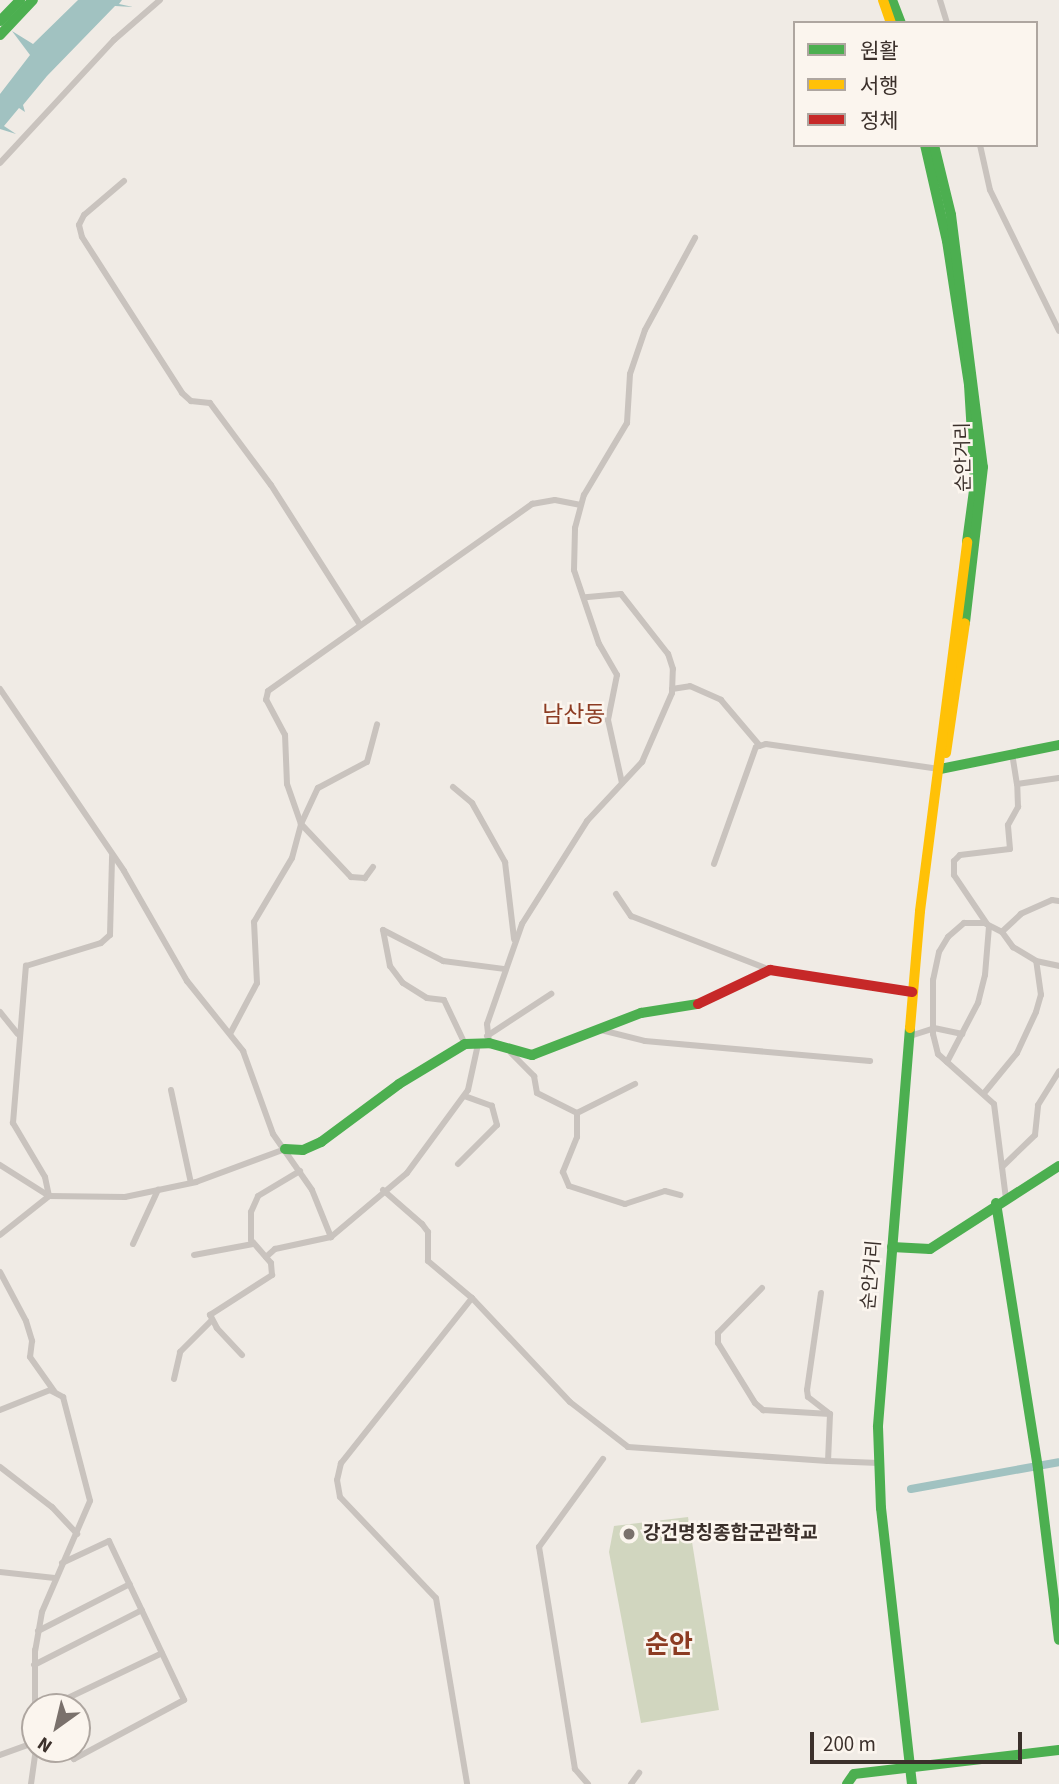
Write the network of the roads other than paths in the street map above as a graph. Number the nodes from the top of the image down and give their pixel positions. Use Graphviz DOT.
graph roads {
  1 [pos="20,0"];
  2 [pos="33,0"];
  3 [pos="160,0"];
  4 [pos="883,0"];
  5 [pos="892,0"];
  6 [pos="940,0"];
  7 [pos="0,21"];
  8 [pos="890,21"];
  9 [pos="900,21"];
  10 [pos="946,21"];
  11 [pos="0,35"];
  12 [pos="925,147"];
  13 [pos="934,147"];
  14 [pos="981,147"];
  15 [pos="0,163"];
  16 [pos="124,181"];
  17 [pos="695,238"];
  18 [pos="1059,331"];
  19 [pos="580,505"];
  20 [pos="585,597"];
  21 [pos="359,623"];
  22 [pos="0,689"];
  23 [pos="672,689"];
  24 [pos="377,724"];
  25 [pos="760,746"];
  26 [pos="1059,746"];
  27 [pos="1012,753"];
  28 [pos="940,769"];
  29 [pos="1059,778"];
  30 [pos="622,783"];
  31 [pos="1017,784"];
  32 [pos="453,787"];
  33 [pos="301,824"];
  34 [pos="113,854"];
  35 [pos="714,864"];
  36 [pos="373,867"];
  37 [pos="615,894"];
  38 [pos="1059,901"];
  39 [pos="988,925"];
  40 [pos="1002,932"];
  41 [pos="514,941"];
  42 [pos="1036,961"];
  43 [pos="1059,966"];
  44 [pos="505,969"];
  45 [pos="769,970"];
  46 [pos="912,992"];
  47 [pos="551,994"];
  48 [pos="0,1012"];
  49 [pos="934,1028"];
  50 [pos="600,1030"];
  51 [pos="231,1032"];
  52 [pos="18,1034"];
  53 [pos="962,1034"];
  54 [pos="910,1036"];
  55 [pos="485,1041"];
  56 [pos="465,1044"];
  57 [pos="511,1053"];
  58 [pos="870,1061"];
  59 [pos="947,1062"];
  60 [pos="1059,1071"];
  61 [pos="635,1084"];
  62 [pos="172,1090"];
  63 [pos="985,1092"];
  64 [pos="465,1096"];
  65 [pos="577,1113"];
  66 [pos="285,1149"];
  67 [pos="458,1164"];
  68 [pos="0,1165"];
  69 [pos="1059,1166"];
  70 [pos="1003,1167"];
  71 [pos="300,1171"];
  72 [pos="191,1183"];
  73 [pos="158,1190"];
  74 [pos="383,1191"];
  75 [pos="680,1195"];
  76 [pos="49,1196"];
  77 [pos="1001,1201"];
  78 [pos="0,1236"];
  79 [pos="331,1237"];
  80 [pos="133,1244"];
  81 [pos="253,1244"];
  82 [pos="892,1247"];
  83 [pos="194,1255"];
  84 [pos="267,1256"];
  85 [pos="0,1272"];
  86 [pos="762,1288"];
  87 [pos="821,1293"];
  88 [pos="472,1298"];
  89 [pos="212,1320"];
  90 [pos="242,1355"];
  91 [pos="174,1379"];
  92 [pos="54,1391"];
  93 [pos="0,1410"];
  94 [pos="830,1414"];
  95 [pos="603,1459"];
  96 [pos="828,1461"];
  97 [pos="878,1463"];
  98 [pos="0,1467"];
  99 [pos="77,1534"];
  100 [pos="62,1563"];
  101 [pos="0,1572"];
  102 [pos="55,1578"];
  103 [pos="130,1584"];
  104 [pos="142,1610"];
  105 [pos="38,1631"];
  106 [pos="1059,1640"];
  107 [pos="162,1653"];
  108 [pos="34,1665"];
  109 [pos="35,1693"];
  110 [pos="78,1693"];
  111 [pos="21,1747"];
  112 [pos="91,1750"];
  113 [pos="1059,1750"];
  114 [pos="0,1755"];
  115 [pos="34,1763"];
  116 [pos="909,1766"];
  117 [pos="639,1773"];
  118 [pos="31,1784"];
  119 [pos="467,1784"];
  120 [pos="588,1784"];
  121 [pos="631,1784"];
  122 [pos="847,1784"];
  123 [pos="912,1784"];
  1 -- 7 [label="main road"];
  2 -- 11 [label="main road"];
  3 -- 15 [label="street"];
  4 -- 8 [label="main road"];
  5 -- 9 [label="main road"];
  6 -- 10 [label="street"];
  12 -- 28 [label="main road, 순안거리"];
  13 -- 28 [label="main road, 순안거리"];
  14 -- 18 [label="street"];
  16 -- 21 [label="street"];
  17 -- 19 [label="street"];
  19 -- 20 [label="street"];
  19 -- 21 [label="street"];
  20 -- 23 [label="street"];
  20 -- 30 [label="street"];
  21 -- 33 [label="street"];
  22 -- 34 [label="street"];
  23 -- 25 [label="street"];
  23 -- 30 [label="street"];
  24 -- 33 [label="street"];
  25 -- 28 [label="street"];
  25 -- 35 [label="street"];
  26 -- 27 [label="main road"];
  27 -- 28 [label="main road"];
  27 -- 31 [label="street"];
  28 -- 46 [label="main road, 순안거리"];
  29 -- 31 [label="street"];
  30 -- 41 [label="street"];
  31 -- 39 [label="street"];
  32 -- 41 [label="street"];
  33 -- 36 [label="street"];
  33 -- 51 [label="street"];
  34 -- 51 [label="street"];
  34 -- 52 [label="street"];
  37 -- 45 [label="street"];
  38 -- 40 [label="street"];
  39 -- 40 [label="street"];
  39 -- 49 [label="street"];
  39 -- 53 [label="street"];
  40 -- 42 [label="street"];
  41 -- 44 [label="street"];
  42 -- 43 [label="street"];
  42 -- 63 [label="street"];
  44 -- 55 [label="street"];
  44 -- 56 [label="street"];
  45 -- 46 [label="main road"];
  45 -- 50 [label="main road"];
  46 -- 54 [label="main road, 순안거리"];
  47 -- 55 [label="street"];
  48 -- 52 [label="street"];
  49 -- 53 [label="street"];
  49 -- 54 [label="street"];
  49 -- 59 [label="street"];
  50 -- 57 [label="main road"];
  50 -- 58 [label="street"];
  51 -- 66 [label="street"];
  52 -- 76 [label="street"];
  53 -- 59 [label="street"];
  54 -- 82 [label="main road, 순안거리"];
  55 -- 56 [label="main road"];
  55 -- 57 [label="main road"];
  55 -- 64 [label="street"];
  56 -- 66 [label="main road"];
  57 -- 65 [label="street"];
  59 -- 63 [label="street"];
  60 -- 70 [label="street"];
  61 -- 65 [label="street"];
  62 -- 72 [label="street"];
  63 -- 70 [label="street"];
  64 -- 67 [label="street"];
  64 -- 74 [label="street"];
  65 -- 75 [label="street"];
  66 -- 71 [label="street"];
  66 -- 72 [label="street"];
  68 -- 76 [label="street"];
  69 -- 77 [label="main road"];
  70 -- 77 [label="street"];
  71 -- 79 [label="street"];
  71 -- 81 [label="street"];
  72 -- 73 [label="street"];
  73 -- 76 [label="street"];
  73 -- 80 [label="street"];
  74 -- 79 [label="street"];
  74 -- 88 [label="street"];
  76 -- 78 [label="street"];
  77 -- 82 [label="main road"];
  77 -- 106 [label="main road"];
  79 -- 84 [label="street"];
  81 -- 83 [label="street"];
  81 -- 84 [label="street"];
  82 -- 97 [label="main road, 순안거리"];
  84 -- 89 [label="street"];
  85 -- 92 [label="street"];
  86 -- 94 [label="street"];
  87 -- 94 [label="street"];
  88 -- 96 [label="street"];
  88 -- 119 [label="street"];
  89 -- 90 [label="street"];
  89 -- 91 [label="street"];
  92 -- 93 [label="street"];
  92 -- 99 [label="street"];
  94 -- 96 [label="street"];
  95 -- 120 [label="street"];
  96 -- 97 [label="street"];
  97 -- 116 [label="main road, 순안거리"];
  98 -- 99 [label="street"];
  99 -- 100 [label="street"];
  100 -- 102 [label="street"];
  100 -- 103 [label="street"];
  101 -- 102 [label="street"];
  102 -- 105 [label="street"];
  103 -- 104 [label="street"];
  103 -- 105 [label="street"];
  104 -- 107 [label="street"];
  104 -- 108 [label="street"];
  105 -- 108 [label="street"];
  107 -- 110 [label="street"];
  107 -- 112 [label="street"];
  108 -- 109 [label="street"];
  111 -- 114 [label="street"];
  113 -- 116 [label="main road"];
  115 -- 118 [label="street"];
  116 -- 122 [label="main road"];
  116 -- 123 [label="main road, 순안거리"];
  117 -- 121 [label="street"];
}
